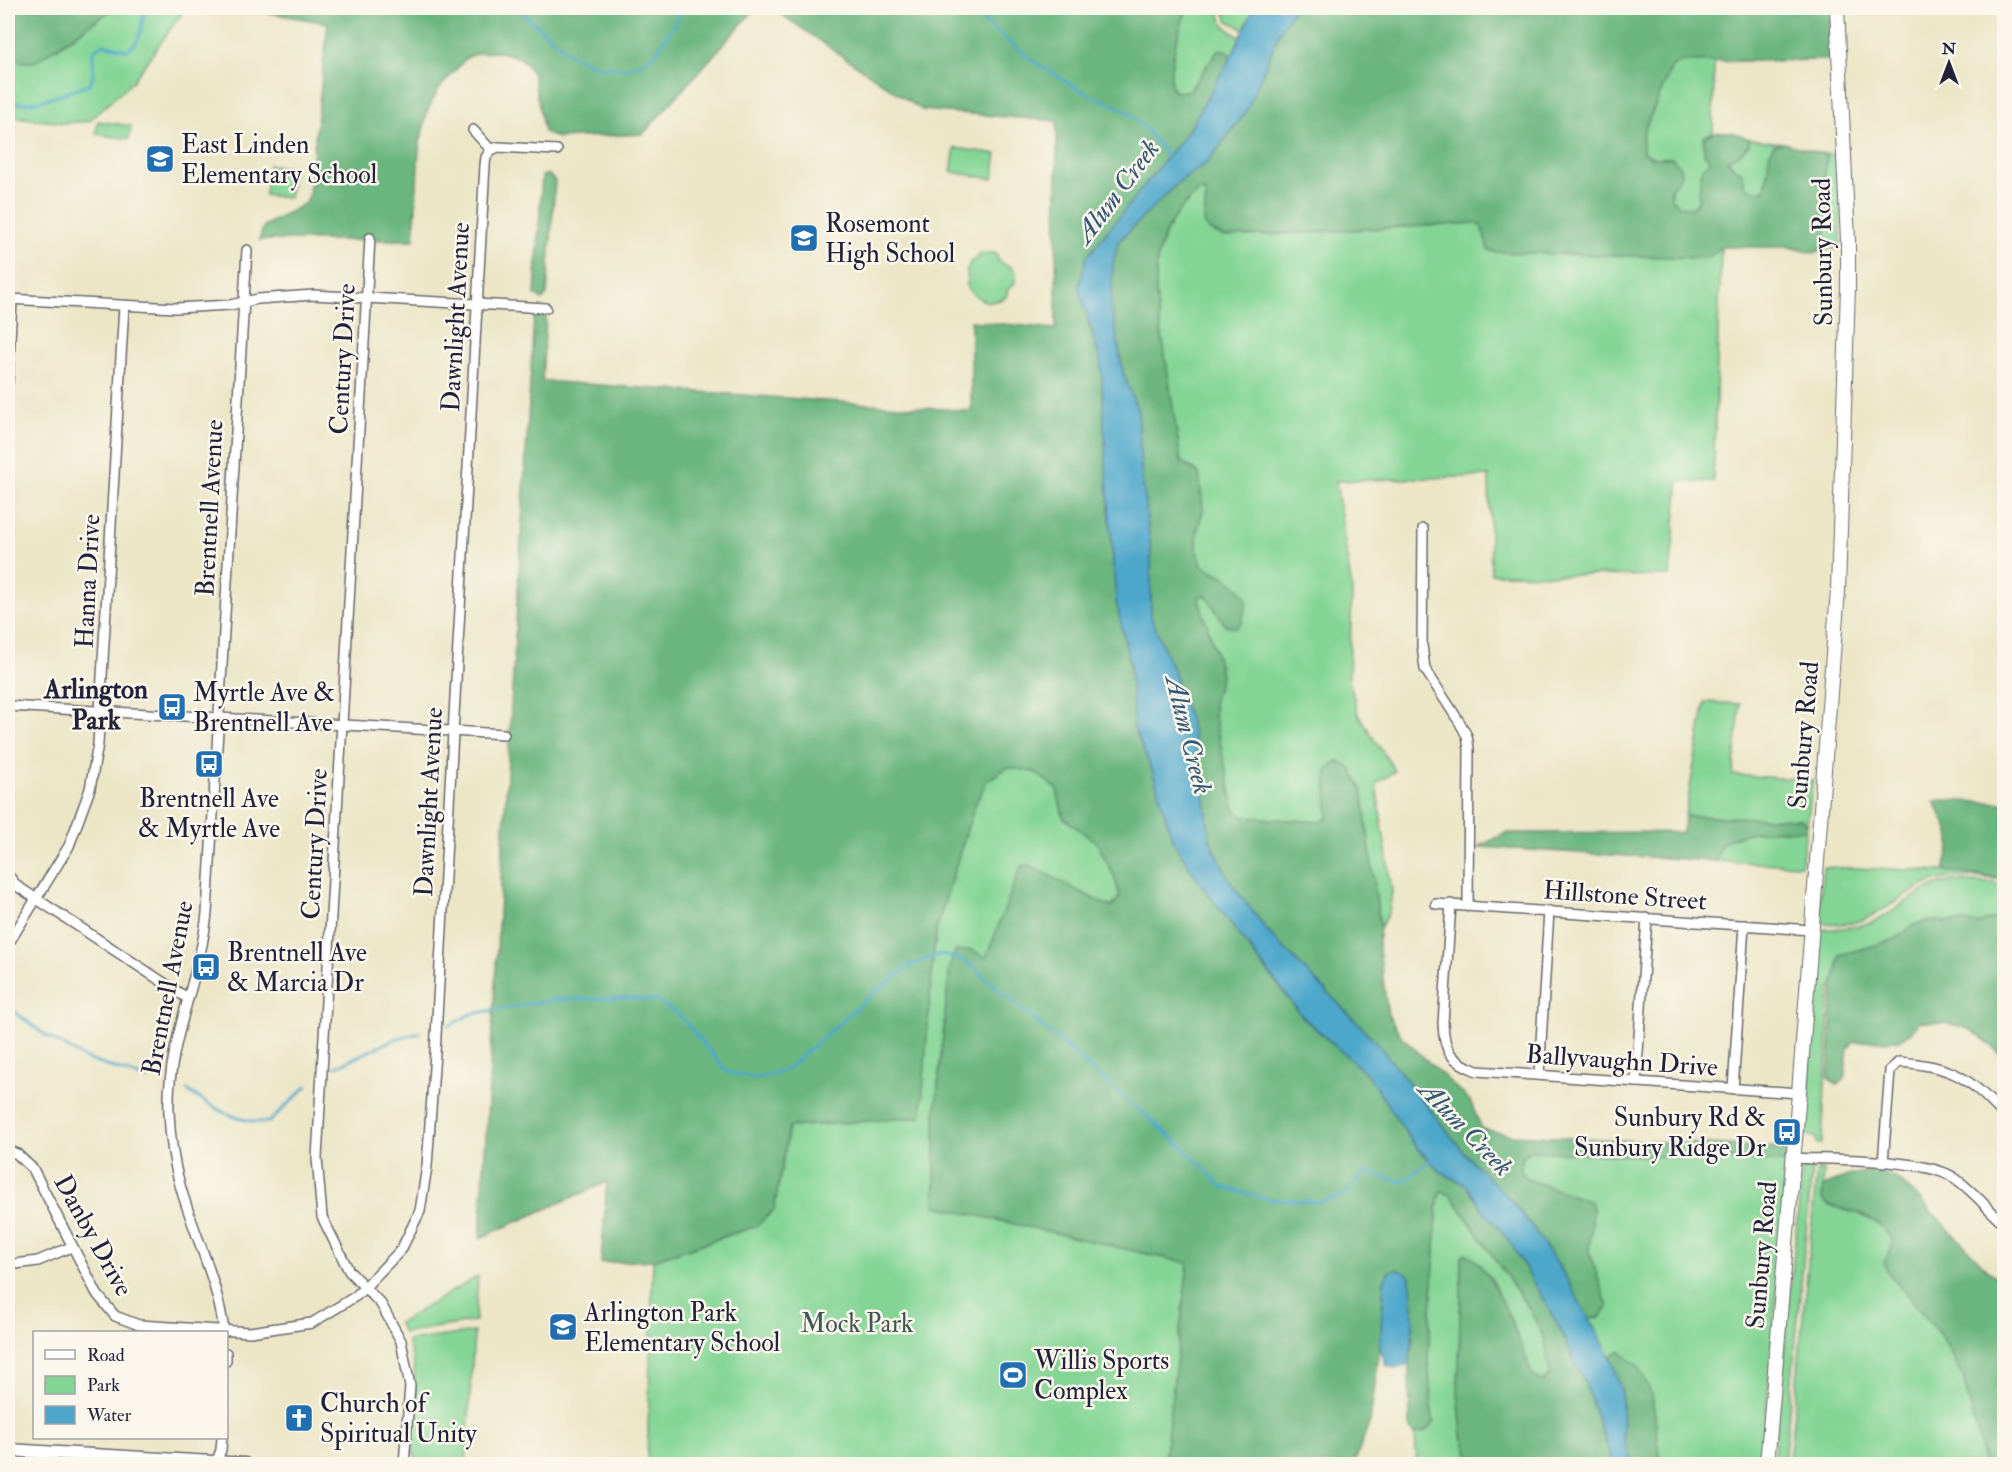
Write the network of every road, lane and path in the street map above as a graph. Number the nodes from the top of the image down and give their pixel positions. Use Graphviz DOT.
graph roads {
  1 [pos="1837,8"];
  2 [pos="473,130"];
  3 [pos="491,150"];
  4 [pos="557,150"];
  5 [pos="370,238"];
  6 [pos="247,250"];
  7 [pos="10,299"];
  8 [pos="367,299"];
  9 [pos="244,302"];
  10 [pos="477,305"];
  11 [pos="124,306"];
  12 [pos="546,308"];
  13 [pos="8,382"];
  14 [pos="1423,529"];
  15 [pos="8,706"];
  16 [pos="101,710"];
  17 [pos="219,718"];
  18 [pos="341,725"];
  19 [pos="453,731"];
  20 [pos="504,734"];
  21 [pos="8,875"];
  22 [pos="37,900"];
  23 [pos="1436,904"];
  24 [pos="1451,904"];
  25 [pos="1468,905"];
  26 [pos="1550,911"];
  27 [pos="1647,918"];
  28 [pos="1744,925"];
  29 [pos="1811,930"];
  30 [pos="8,944"];
  31 [pos="187,998"];
  32 [pos="1539,1075"];
  33 [pos="1636,1082"];
  34 [pos="1733,1089"];
  35 [pos="1799,1093"];
  36 [pos="2004,1115"];
  37 [pos="8,1150"];
  38 [pos="1793,1158"];
  39 [pos="1883,1163"];
  40 [pos="2004,1223"];
  41 [pos="72,1247"];
  42 [pos="8,1265"];
  43 [pos="365,1287"];
  44 [pos="212,1331"];
  45 [pos="224,1331"];
  46 [pos="228,1332"];
  47 [pos="222,1439"];
  48 [pos="8,1450"];
  49 [pos="216,1464"];
  50 [pos="245,1464"];
  51 [pos="404,1464"];
  52 [pos="1767,1464"];
  1 -- 29 [label="main road, Sunbury Road"];
  2 -- 3 [label="street"];
  3 -- 4 [label="street"];
  3 -- 10 [label="street, Dawnlight Avenue"];
  5 -- 8 [label="street, Century Drive"];
  6 -- 9 [label="street, Brentnell Avenue"];
  7 -- 11 [label="street"];
  7 -- 13 [label="street"];
  8 -- 9 [label="street"];
  8 -- 10 [label="street"];
  8 -- 18 [label="street, Century Drive"];
  9 -- 11 [label="street"];
  9 -- 17 [label="street, Brentnell Avenue"];
  10 -- 12 [label="street"];
  10 -- 19 [label="street, Dawnlight Avenue"];
  11 -- 16 [label="street, Hanna Drive"];
  14 -- 25 [label="street"];
  15 -- 16 [label="street"];
  16 -- 17 [label="street"];
  16 -- 22 [label="street, Hanna Drive"];
  17 -- 18 [label="street"];
  17 -- 31 [label="street, Brentnell Avenue"];
  18 -- 19 [label="street"];
  18 -- 43 [label="street, Century Drive"];
  19 -- 20 [label="street"];
  19 -- 43 [label="street, Dawnlight Avenue"];
  21 -- 22 [label="street"];
  22 -- 30 [label="street, Hanna Drive"];
  22 -- 31 [label="street"];
  23 -- 24 [label="street, Hillstone Street"];
  24 -- 25 [label="street, Hillstone Street"];
  24 -- 32 [label="street, Ballyvaughn Drive"];
  25 -- 26 [label="street, Hillstone Street"];
  26 -- 27 [label="street, Hillstone Street"];
  26 -- 32 [label="street"];
  27 -- 28 [label="street, Hillstone Street"];
  27 -- 33 [label="street"];
  28 -- 29 [label="street, Hillstone Street"];
  28 -- 34 [label="street"];
  29 -- 35 [label="main road, Sunbury Road"];
  31 -- 45 [label="street, Brentnell Avenue"];
  32 -- 33 [label="street, Ballyvaughn Drive"];
  33 -- 34 [label="street, Ballyvaughn Drive"];
  34 -- 35 [label="street, Ballyvaughn Drive"];
  35 -- 38 [label="main road, Sunbury Road"];
  36 -- 39 [label="street"];
  37 -- 41 [label="street, Danby Drive"];
  38 -- 39 [label="street"];
  38 -- 52 [label="main road, Sunbury Road"];
  39 -- 40 [label="street"];
  41 -- 42 [label="street"];
  41 -- 44 [label="street, Danby Drive"];
  43 -- 46 [label="street, Dawnlight Avenue"];
  43 -- 51 [label="street, Century Drive"];
  47 -- 49 [label="street"];
  48 -- 49 [label="main road"];
  49 -- 50 [label="main road"];
}
